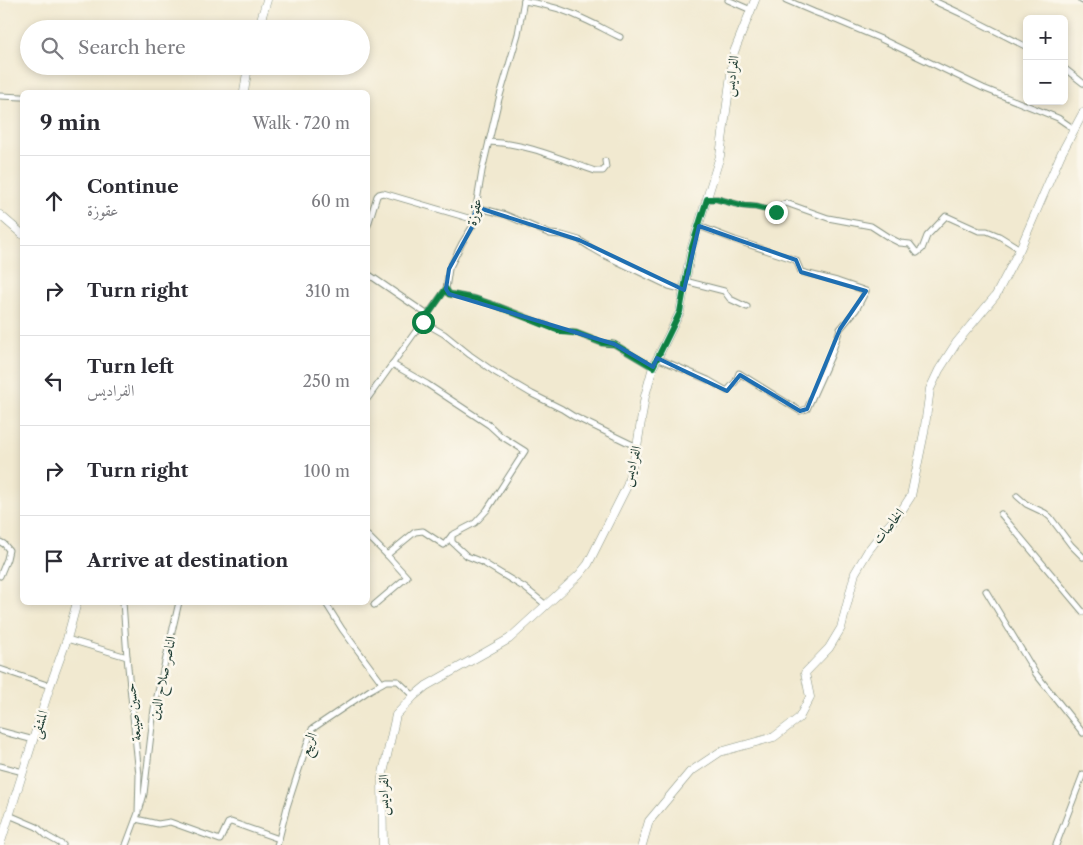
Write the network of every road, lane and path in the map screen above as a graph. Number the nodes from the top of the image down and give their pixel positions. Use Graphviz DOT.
graph roads {
  1 [pos="268,0"];
  2 [pos="524,0"];
  3 [pos="728,0"];
  4 [pos="755,0"];
  5 [pos="786,0"];
  6 [pos="932,0"];
  7 [pos="751,10"];
  8 [pos="261,20"];
  9 [pos="620,37"];
  10 [pos="1023,45"];
  11 [pos="1068,71"];
  12 [pos="247,75"];
  13 [pos="1083,83"];
  14 [pos="244,90"];
  15 [pos="0,96"];
  16 [pos="20,97"];
  17 [pos="1083,113"];
  18 [pos="1074,129"];
  19 [pos="490,142"];
  20 [pos="605,160"];
  21 [pos="707,199"];
  22 [pos="476,207"];
  23 [pos="0,215"];
  24 [pos="370,219"];
  25 [pos="475,220"];
  26 [pos="698,226"];
  27 [pos="20,232"];
  28 [pos="1020,249"];
  29 [pos="370,275"];
  30 [pos="685,281"];
  31 [pos="446,289"];
  32 [pos="684,290"];
  33 [pos="747,307"];
  34 [pos="428,315"];
  35 [pos="423,322"];
  36 [pos="657,358"];
  37 [pos="392,364"];
  38 [pos="653,367"];
  39 [pos="370,395"];
  40 [pos="636,447"];
  41 [pos="1017,496"];
  42 [pos="1001,514"];
  43 [pos="452,535"];
  44 [pos="370,538"];
  45 [pos="0,542"];
  46 [pos="387,555"];
  47 [pos="1083,557"];
  48 [pos="0,576"];
  49 [pos="986,592"];
  50 [pos="76,605"];
  51 [pos="123,605"];
  52 [pos="178,605"];
  53 [pos="327,605"];
  54 [pos="374,605"];
  55 [pos="546,605"];
  56 [pos="1083,612"];
  57 [pos="66,640"];
  58 [pos="127,657"];
  59 [pos="0,669"];
  60 [pos="382,683"];
  61 [pos="50,686"];
  62 [pos="414,696"];
  63 [pos="0,731"];
  64 [pos="1083,733"];
  65 [pos="34,740"];
  66 [pos="0,766"];
  67 [pos="23,772"];
  68 [pos="1083,774"];
  69 [pos="138,813"];
  70 [pos="9,815"];
  71 [pos="135,820"];
  72 [pos="278,842"];
  73 [pos="0,845"];
  74 [pos="63,845"];
  75 [pos="126,845"];
  76 [pos="383,845"];
  77 [pos="642,845"];
  78 [pos="1056,845"];
  1 -- 8 [label="street"];
  2 -- 9 [label="street"];
  2 -- 19 [label="street, عقوزة"];
  3 -- 7 [label="street"];
  4 -- 7 [label="street, الفراديس"];
  5 -- 18 [label="street"];
  6 -- 10 [label="street"];
  7 -- 21 [label="street, الفراديس"];
  11 -- 13 [label="street"];
  12 -- 14 [label="street"];
  15 -- 16 [label="street"];
  17 -- 18 [label="street, الخاصات"];
  18 -- 28 [label="street, الخاصات"];
  19 -- 20 [label="street"];
  19 -- 22 [label="street, عقوزة"];
  21 -- 26 [label="street, الفراديس"];
  21 -- 28 [label="street"];
  22 -- 25 [label="street, عقوزة"];
  22 -- 32 [label="street"];
  23 -- 27 [label="street"];
  24 -- 25 [label="street"];
  25 -- 31 [label="street, عقوزة"];
  26 -- 30 [label="street, الفراديس"];
  26 -- 36 [label="street"];
  28 -- 77 [label="street, الخاصات"];
  29 -- 34 [label="street"];
  30 -- 32 [label="street, الفراديس"];
  30 -- 33 [label="street"];
  31 -- 34 [label="street, عقوزة"];
  31 -- 38 [label="street"];
  32 -- 36 [label="street, الفراديس"];
  34 -- 35 [label="street, عقوزة"];
  35 -- 37 [label="street, عقوزة"];
  35 -- 40 [label="street"];
  36 -- 38 [label="street, الفراديس"];
  37 -- 39 [label="street, عقوزة"];
  37 -- 43 [label="street"];
  38 -- 40 [label="street, الفراديس"];
  40 -- 55 [label="street, الفراديس"];
  41 -- 47 [label="street"];
  42 -- 56 [label="street"];
  43 -- 46 [label="street"];
  43 -- 55 [label="street"];
  44 -- 46 [label="street"];
  45 -- 48 [label="street"];
  46 -- 54 [label="street"];
  49 -- 64 [label="street"];
  50 -- 57 [label="street, المشفى"];
  51 -- 58 [label="street, حسين صيبعة"];
  52 -- 69 [label="street, الناصر صلاح الدين"];
  53 -- 60 [label="street"];
  55 -- 62 [label="street, الفراديس"];
  57 -- 58 [label="street"];
  57 -- 61 [label="street, المشفى"];
  58 -- 69 [label="street, حسين صيبعة"];
  59 -- 61 [label="street"];
  60 -- 62 [label="street"];
  60 -- 72 [label="street, الربيع"];
  61 -- 65 [label="street, المشفى"];
  62 -- 76 [label="street, الفراديس"];
  63 -- 65 [label="street"];
  65 -- 67 [label="street, المشفى"];
  66 -- 67 [label="street"];
  67 -- 70 [label="street, المشفى"];
  68 -- 78 [label="street"];
  69 -- 71 [label="street, حسين صيبعة"];
  70 -- 73 [label="street, المشفى"];
  70 -- 74 [label="street"];
  71 -- 72 [label="street"];
  71 -- 75 [label="street, حسين صيبعة"];
}
